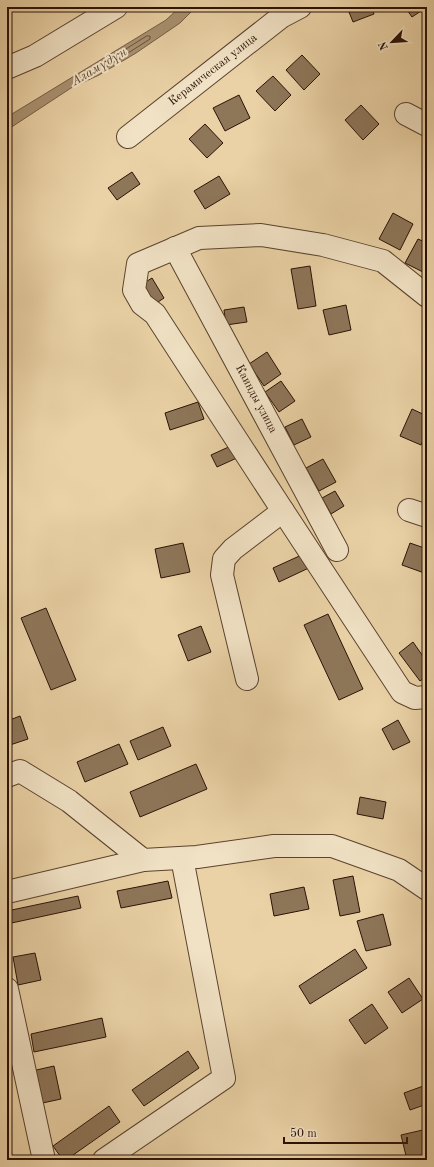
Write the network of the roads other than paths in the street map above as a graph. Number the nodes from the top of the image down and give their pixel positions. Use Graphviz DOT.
graph roads {
  1 [pos="116,7"];
  2 [pos="300,7"];
  3 [pos="7,68"];
  4 [pos="406,114"];
  5 [pos="427,125"];
  6 [pos="128,137"];
  7 [pos="174,248"];
  8 [pos="427,296"];
  9 [pos="283,511"];
  10 [pos="337,550"];
  11 [pos="247,679"];
  12 [pos="427,697"];
  13 [pos="7,776"];
  14 [pos="182,858"];
  15 [pos="143,860"];
  16 [pos="427,889"];
  17 [pos="7,892"];
  18 [pos="7,989"];
  19 [pos="44,1160"];
  20 [pos="104,1160"];
  1 -- 3 [label="street"];
  2 -- 6 [label="street, Керамическая улица"];
  4 -- 5 [label="street"];
  7 -- 8 [label="street"];
  7 -- 9 [label="street"];
  7 -- 10 [label="street, Каинды улица"];
  9 -- 11 [label="street"];
  9 -- 12 [label="street"];
  13 -- 15 [label="street"];
  14 -- 15 [label="street"];
  14 -- 16 [label="street"];
  14 -- 20 [label="street"];
  15 -- 17 [label="street"];
  18 -- 19 [label="street"];
}
